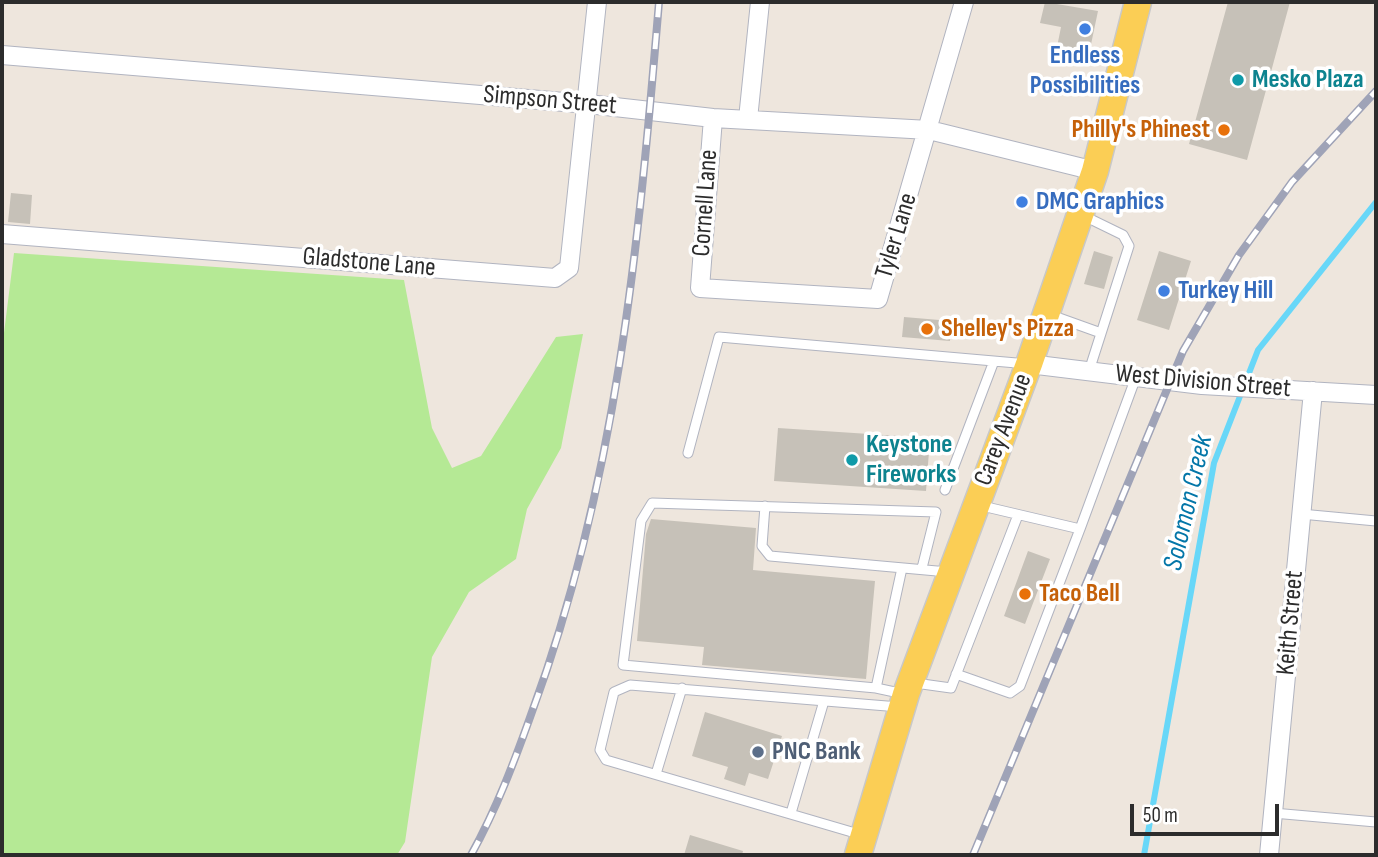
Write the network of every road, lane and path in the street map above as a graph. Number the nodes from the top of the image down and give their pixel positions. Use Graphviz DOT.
graph roads {
  1 [pos="597,2"];
  2 [pos="760,2"];
  3 [pos="964,2"];
  4 [pos="1138,2"];
  5 [pos="2,55"];
  6 [pos="588,104"];
  7 [pos="713,117"];
  8 [pos="748,119"];
  9 [pos="929,130"];
  10 [pos="1095,171"];
  11 [pos="1080,214"];
  12 [pos="2,234"];
  13 [pos="700,288"];
  14 [pos="1047,313"];
  15 [pos="1101,333"];
  16 [pos="994,361"];
  17 [pos="1029,364"];
  18 [pos="1090,371"];
  19 [pos="1136,377"];
  20 [pos="1313,391"];
  21 [pos="1376,395"];
  22 [pos="688,453"];
  23 [pos="945,490"];
  24 [pos="976,505"];
  25 [pos="765,506"];
  26 [pos="1301,514"];
  27 [pos="1018,515"];
  28 [pos="1376,521"];
  29 [pos="1080,529"];
  30 [pos="902,568"];
  31 [pos="922,568"];
  32 [pos="950,572"];
  33 [pos="956,674"];
  34 [pos="682,688"];
  35 [pos="876,688"];
  36 [pos="906,695"];
  37 [pos="824,701"];
  38 [pos="656,774"];
  39 [pos="791,813"];
  40 [pos="1273,813"];
  41 [pos="1376,822"];
  42 [pos="861,846"];
  43 [pos="1269,855"];
  1 -- 6 [label="street, Gladstone Lane"];
  2 -- 8 [label="street, Cornell Lane"];
  3 -- 9 [label="street, Tyler Lane"];
  4 -- 10 [label="main road, Carey Avenue"];
  5 -- 6 [label="street, Simpson Street"];
  6 -- 7 [label="street, Simpson Street"];
  6 -- 12 [label="street, Gladstone Lane"];
  7 -- 8 [label="street, Simpson Street"];
  7 -- 13 [label="street, Cornell Lane"];
  8 -- 9 [label="street, Simpson Street"];
  9 -- 10 [label="street, Simpson Street"];
  9 -- 13 [label="street, Tyler Lane"];
  10 -- 11 [label="main road, Carey Avenue"];
  11 -- 14 [label="main road, Carey Avenue"];
  11 -- 15 [label="lane"];
  14 -- 15 [label="lane"];
  14 -- 17 [label="main road, Carey Avenue"];
  15 -- 18 [label="lane"];
  16 -- 17 [label="lane"];
  16 -- 22 [label="lane"];
  16 -- 23 [label="lane"];
  17 -- 18 [label="street, West Division Street"];
  17 -- 24 [label="main road, Carey Avenue"];
  18 -- 19 [label="street, West Division Street"];
  19 -- 20 [label="street, West Division Street"];
  19 -- 29 [label="lane"];
  20 -- 21 [label="street, West Division Street"];
  20 -- 26 [label="street, Keith Street"];
  24 -- 27 [label="lane"];
  24 -- 32 [label="main road, Carey Avenue"];
  25 -- 30 [label="lane"];
  25 -- 31 [label="lane"];
  25 -- 35 [label="lane"];
  26 -- 28 [label="lane"];
  26 -- 40 [label="street, Keith Street"];
  27 -- 29 [label="lane"];
  27 -- 33 [label="lane"];
  29 -- 33 [label="lane"];
  30 -- 31 [label="lane"];
  30 -- 35 [label="lane"];
  31 -- 32 [label="lane"];
  32 -- 36 [label="main road, Carey Avenue"];
  33 -- 36 [label="lane"];
  34 -- 37 [label="lane"];
  34 -- 38 [label="lane"];
  34 -- 38 [label="lane"];
  35 -- 36 [label="lane"];
  36 -- 37 [label="lane"];
  36 -- 42 [label="main road, Carey Avenue"];
  37 -- 39 [label="lane"];
  38 -- 39 [label="lane"];
  39 -- 42 [label="lane"];
  40 -- 41 [label="lane"];
  40 -- 43 [label="street, Keith Street"];
}
